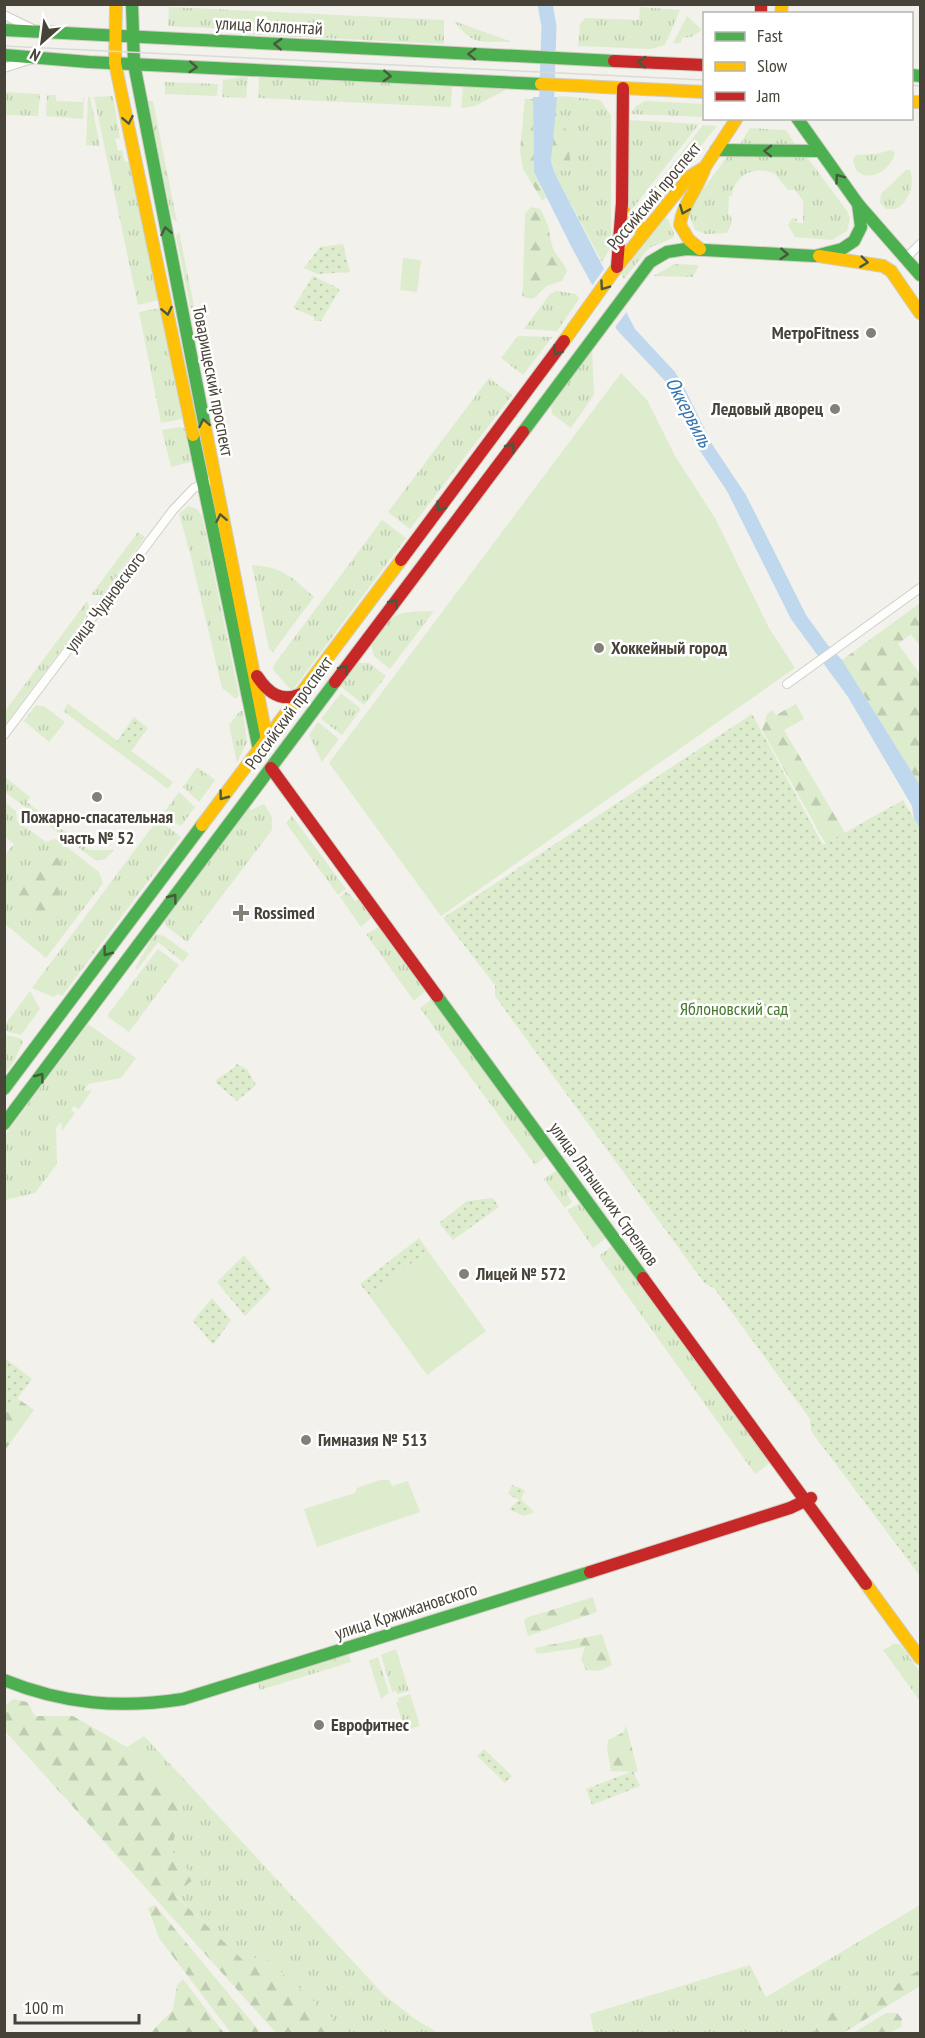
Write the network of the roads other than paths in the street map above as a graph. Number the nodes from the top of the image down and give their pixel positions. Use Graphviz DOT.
graph roads {
  1 [pos="116,4"];
  2 [pos="132,4"];
  3 [pos="4,15"];
  4 [pos="4,30"];
  5 [pos="38,32"];
  6 [pos="114,36"];
  7 [pos="133,36"];
  8 [pos="4,56"];
  9 [pos="33,59"];
  10 [pos="115,63"];
  11 [pos="134,64"];
  12 [pos="703,65"];
  13 [pos="4,69"];
  14 [pos="623,88"];
  15 [pos="703,92"];
  16 [pos="736,120"];
  17 [pos="798,120"];
  18 [pos="806,120"];
  19 [pos="810,137"];
  20 [pos="716,150"];
  21 [pos="820,151"];
  22 [pos="705,166"];
  23 [pos="622,203"];
  24 [pos="858,204"];
  25 [pos="646,230"];
  26 [pos="921,244"];
  27 [pos="700,249"];
  28 [pos="815,256"];
  29 [pos="907,257"];
  30 [pos="617,267"];
  31 [pos="921,275"];
  32 [pos="921,313"];
  33 [pos="208,482"];
  34 [pos="921,588"];
  35 [pos="252,668"];
  36 [pos="787,684"];
  37 [pos="301,694"];
  38 [pos="4,735"];
  39 [pos="263,745"];
  40 [pos="274,764"];
  41 [pos="4,1089"];
  42 [pos="4,1124"];
  43 [pos="809,1499"];
  44 [pos="921,1645"];
  45 [pos="921,1658"];
  46 [pos="4,1680"];
  1 -- 6 [label="main road, Товарищеский проспект"];
  2 -- 7 [label="main road, Товарищеский проспект"];
  3 -- 5 [label="street"];
  4 -- 5 [label="main road, улица Коллонтай"];
  5 -- 6 [label="main road, улица Коллонтай"];
  6 -- 7 [label="main road, улица Коллонтай"];
  6 -- 10 [label="main road, Товарищеский проспект"];
  7 -- 11 [label="main road, Товарищеский проспект"];
  12 -- 7 [label="main road, улица Коллонтай, one-way"];
  8 -- 9 [label="main road"];
  9 -- 10 [label="main road"];
  9 -- 13 [label="street"];
  10 -- 11 [label="main road"];
  10 -- 33 [label="main road, Товарищеский проспект, one-way"];
  11 -- 14 [label="main road, one-way"];
  33 -- 11 [label="main road, Товарищеский проспект, one-way"];
  14 -- 15 [label="main road"];
  14 -- 23 [label="main road"];
  16 -- 20 [label="main road, Российский проспект"];
  17 -- 19 [label="main road"];
  18 -- 19 [label="main road"];
  19 -- 21 [label="main road"];
  21 -- 20 [label="main road, one-way"];
  20 -- 22 [label="main road, Российский проспект"];
  24 -- 21 [label="main road, one-way"];
  22 -- 25 [label="main road, Российский проспект"];
  22 -- 27 [label="main road, one-way"];
  23 -- 25 [label="main road"];
  23 -- 30 [label="main road"];
  24 -- 28 [label="main road"];
  24 -- 29 [label="main road"];
  25 -- 30 [label="main road, Российский проспект"];
  26 -- 29 [label="street"];
  27 -- 28 [label="main road, one-way"];
  40 -- 27 [label="main road, Российский проспект, one-way"];
  28 -- 32 [label="main road, one-way"];
  29 -- 31 [label="main road"];
  30 -- 37 [label="main road, Российский проспект, one-way"];
  35 -- 33 [label="main road, Товарищеский проспект, one-way"];
  33 -- 38 [label="street, улица Чудновского"];
  33 -- 39 [label="main road, Товарищеский проспект"];
  34 -- 36 [label="street"];
  35 -- 37 [label="main road"];
  35 -- 39 [label="main road, Товарищеский проспект"];
  37 -- 39 [label="main road, Российский проспект"];
  39 -- 40 [label="main road, улица Латышских Стрелков"];
  39 -- 41 [label="main road, Российский проспект, one-way"];
  42 -- 40 [label="main road, Российский проспект, one-way"];
  40 -- 43 [label="main road, улица Латышских Стрелков"];
  43 -- 44 [label="main road, улица Латышских Стрелков"];
  43 -- 45 [label="main road, улица Латышских Стрелков"];
  43 -- 46 [label="main road, улица Кржижановского"];
}
